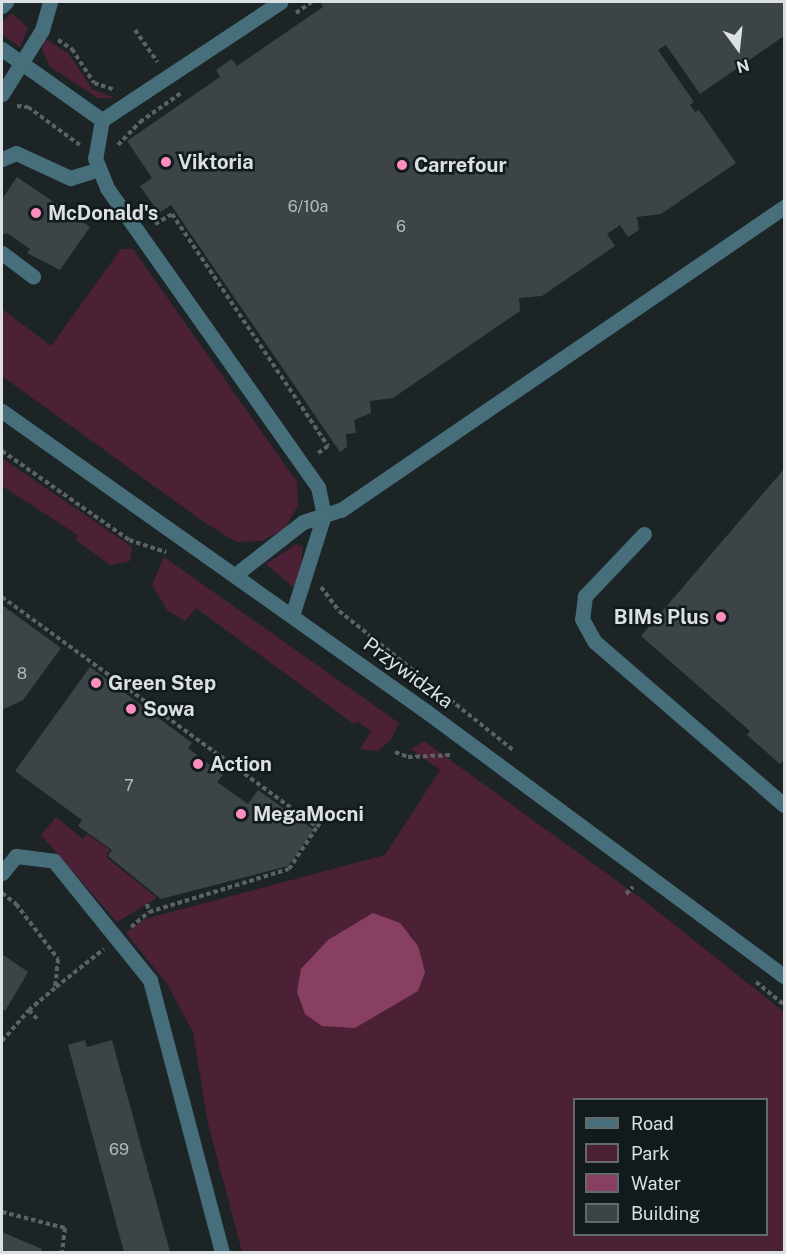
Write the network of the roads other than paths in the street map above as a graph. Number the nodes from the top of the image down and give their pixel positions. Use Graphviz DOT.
graph roads {
  1 [pos="6,2"];
  2 [pos="50,2"];
  3 [pos="280,2"];
  4 [pos="2,6"];
  5 [pos="2,49"];
  6 [pos="23,64"];
  7 [pos="2,94"];
  8 [pos="102,120"];
  9 [pos="2,159"];
  10 [pos="97,170"];
  11 [pos="784,207"];
  12 [pos="2,252"];
  13 [pos="33,276"];
  14 [pos="2,411"];
  15 [pos="324,515"];
  16 [pos="644,534"];
  17 [pos="235,575"];
  18 [pos="292,616"];
  19 [pos="784,805"];
  20 [pos="2,873"];
  21 [pos="784,975"];
  22 [pos="222,1252"];
  1 -- 4 [label="street"];
  2 -- 6 [label="street"];
  3 -- 8 [label="street"];
  5 -- 6 [label="street"];
  6 -- 7 [label="street"];
  6 -- 8 [label="street"];
  8 -- 10 [label="street"];
  9 -- 10 [label="street"];
  10 -- 15 [label="street"];
  11 -- 15 [label="street"];
  12 -- 13 [label="street"];
  14 -- 17 [label="street, Przywidzka"];
  15 -- 17 [label="street"];
  15 -- 18 [label="street"];
  16 -- 19 [label="street"];
  17 -- 18 [label="street, Przywidzka"];
  18 -- 21 [label="street, Przywidzka"];
  20 -- 22 [label="street"];
}
